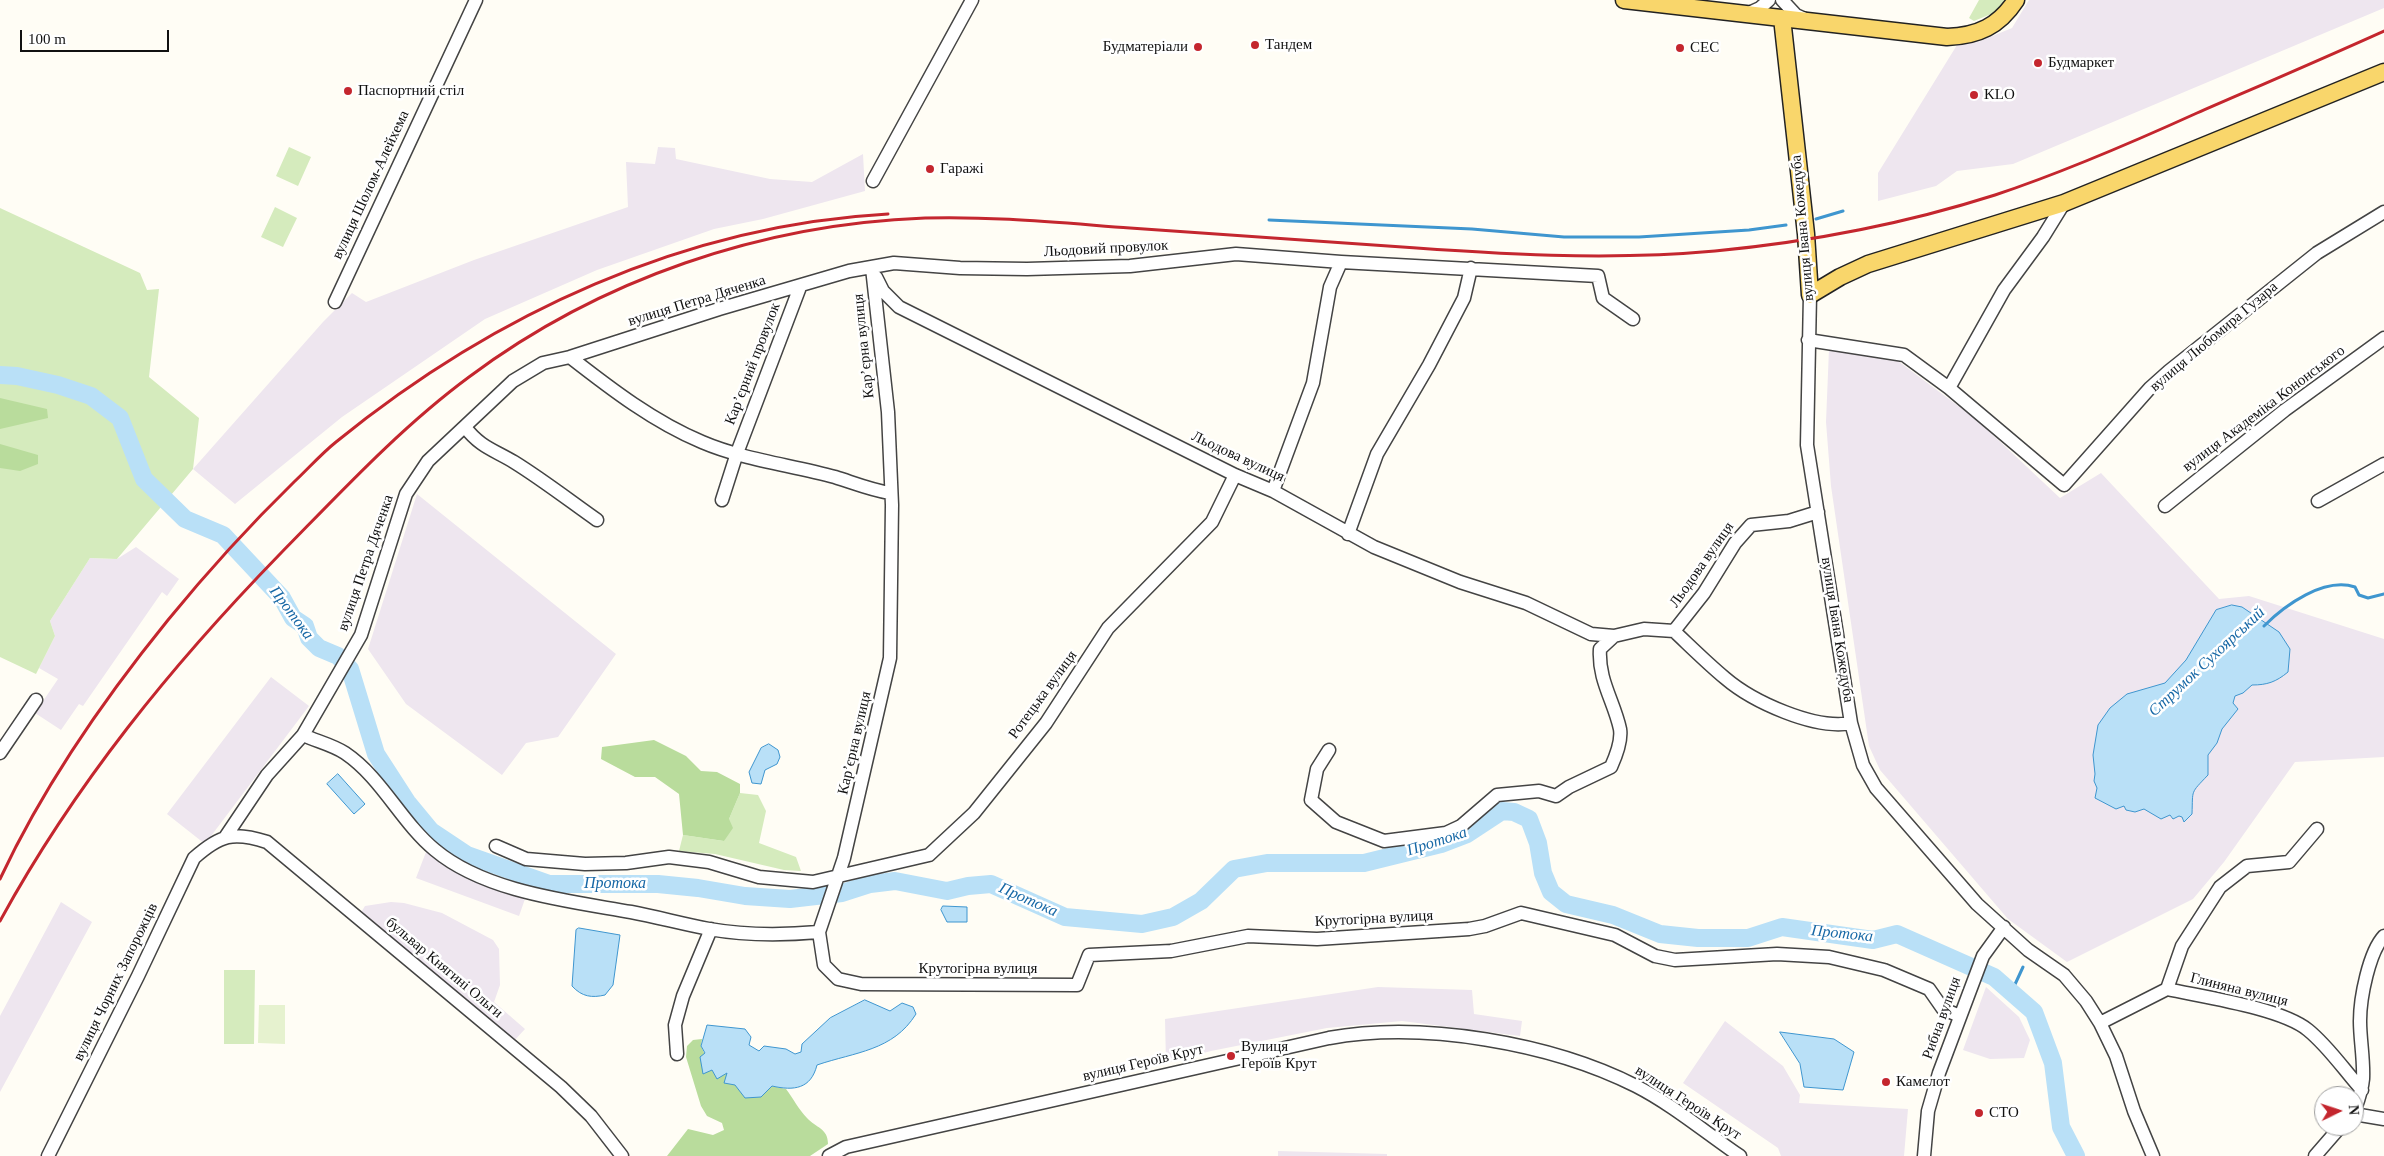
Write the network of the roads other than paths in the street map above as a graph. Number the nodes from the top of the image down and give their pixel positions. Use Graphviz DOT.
graph roads {
  1 [pos="476,0"];
  2 [pos="972,0"];
  3 [pos="1624,0"];
  4 [pos="1769,0"];
  5 [pos="1781,0"];
  6 [pos="2016,0"];
  7 [pos="1755,14"];
  8 [pos="1782,18"];
  9 [pos="1812,22"];
  10 [pos="1785,44"];
  11 [pos="2384,72"];
  12 [pos="873,181"];
  13 [pos="2064,203"];
  14 [pos="2384,212"];
  15 [pos="1341,262"];
  16 [pos="872,268"];
  17 [pos="1471,268"];
  18 [pos="800,287"];
  19 [pos="1810,295"];
  20 [pos="335,302"];
  21 [pos="1633,319"];
  22 [pos="2384,338"];
  23 [pos="1808,340"];
  24 [pos="570,358"];
  25 [pos="1949,388"];
  26 [pos="465,427"];
  27 [pos="736,453"];
  28 [pos="2384,464"];
  29 [pos="1234,475"];
  30 [pos="1273,490"];
  31 [pos="890,493"];
  32 [pos="722,500"];
  33 [pos="2318,501"];
  34 [pos="2165,506"];
  35 [pos="1818,512"];
  36 [pos="597,520"];
  37 [pos="1348,534"];
  38 [pos="1674,631"];
  39 [pos="1614,636"];
  40 [pos="36,700"];
  41 [pos="1851,723"];
  42 [pos="303,735"];
  43 [pos="1329,750"];
  44 [pos="0,753"];
  45 [pos="2317,829"];
  46 [pos="226,836"];
  47 [pos="496,846"];
  48 [pos="837,876"];
  49 [pos="2004,927"];
  50 [pos="711,929"];
  51 [pos="819,932"];
  52 [pos="2384,936"];
  53 [pos="2167,989"];
  54 [pos="1960,1016"];
  55 [pos="2100,1023"];
  56 [pos="677,1054"];
  57 [pos="2359,1086"];
  58 [pos="2362,1086"];
  59 [pos="2364,1115"];
  60 [pos="2384,1119"];
  61 [pos="2333,1136"];
  62 [pos="48,1156"];
  63 [pos="622,1156"];
  64 [pos="830,1156"];
  65 [pos="1740,1156"];
  66 [pos="1924,1156"];
  67 [pos="2153,1156"];
  68 [pos="2315,1156"];
  1 -- 20 [label="street, вулиця Шолом-Алейхема"];
  2 -- 12 [label="street"];
  3 -- 7 [label="main road"];
  4 -- 7 [label="street"];
  5 -- 8 [label="street, вулиця Івана Кожедуба"];
  5 -- 9 [label="street"];
  6 -- 9 [label="main road"];
  7 -- 8 [label="main road"];
  7 -- 10 [label="main road"];
  8 -- 9 [label="main road"];
  8 -- 10 [label="main road, вулиця Івана Кожедуба"];
  9 -- 10 [label="main road"];
  10 -- 19 [label="main road, вулиця Івана Кожедуба"];
  11 -- 13 [label="main road"];
  13 -- 19 [label="main road"];
  13 -- 25 [label="street"];
  14 -- 25 [label="street, вулиця Любомира Гузара"];
  15 -- 16 [label="street, Льодовий провулок"];
  15 -- 17 [label="street, Льодовий провулок"];
  15 -- 30 [label="street"];
  16 -- 18 [label="street, вулиця Петра Дяченка"];
  16 -- 29 [label="street, Льодова вулиця"];
  16 -- 31 [label="street, Карʼєрна вулиця"];
  17 -- 21 [label="street, Льодовий провулок"];
  17 -- 37 [label="street"];
  18 -- 24 [label="street, вулиця Петра Дяченка"];
  18 -- 27 [label="street, Карʼєрний провулок"];
  19 -- 23 [label="street, вулиця Івана Кожедуба"];
  22 -- 34 [label="street, вулиця Академіка Кононського"];
  23 -- 25 [label="street, вулиця Любомира Гузара"];
  23 -- 35 [label="street, вулиця Івана Кожедуба"];
  24 -- 26 [label="street, вулиця Петра Дяченка"];
  24 -- 27 [label="street"];
  26 -- 36 [label="street"];
  26 -- 42 [label="street, вулиця Петра Дяченка"];
  27 -- 31 [label="street"];
  27 -- 32 [label="street, Карʼєрний провулок"];
  28 -- 33 [label="street"];
  29 -- 30 [label="street, Льодова вулиця"];
  29 -- 48 [label="street, Ротецька вулиця"];
  30 -- 37 [label="street, Льодова вулиця"];
  31 -- 48 [label="street, Карʼєрна вулиця"];
  35 -- 38 [label="street, Льодова вулиця"];
  35 -- 41 [label="street, вулиця Івана Кожедуба"];
  37 -- 39 [label="street, Льодова вулиця"];
  38 -- 39 [label="street, Льодова вулиця"];
  38 -- 41 [label="street, Льодова вулиця"];
  39 -- 43 [label="street"];
  40 -- 44 [label="street"];
  41 -- 49 [label="street, вулиця Івана Кожедуба"];
  42 -- 46 [label="street, вулиця Петра Дяченка"];
  42 -- 50 [label="street"];
  45 -- 53 [label="street, Глиняна вулиця"];
  46 -- 62 [label="street, вулиця Чорних Запорожців"];
  46 -- 63 [label="street, бульвар Княгині Ольги"];
  47 -- 48 [label="street"];
  48 -- 51 [label="street, Карʼєрна вулиця"];
  49 -- 54 [label="street, Рибна вулиця"];
  49 -- 55 [label="street, вулиця Івана Кожедуба"];
  50 -- 51 [label="street"];
  50 -- 56 [label="street"];
  51 -- 54 [label="street, Крутогірна вулиця"];
  52 -- 58 [label="street"];
  53 -- 55 [label="street, Глиняна вулиця"];
  53 -- 57 [label="street, Глиняна вулиця"];
  54 -- 66 [label="street, Рибна вулиця"];
  55 -- 67 [label="street, вулиця Івана Кожедуба"];
  59 -- 60 [label="street"];
  61 -- 68 [label="street"];
  64 -- 65 [label="street, вулиця Героїв Крут"];
}
